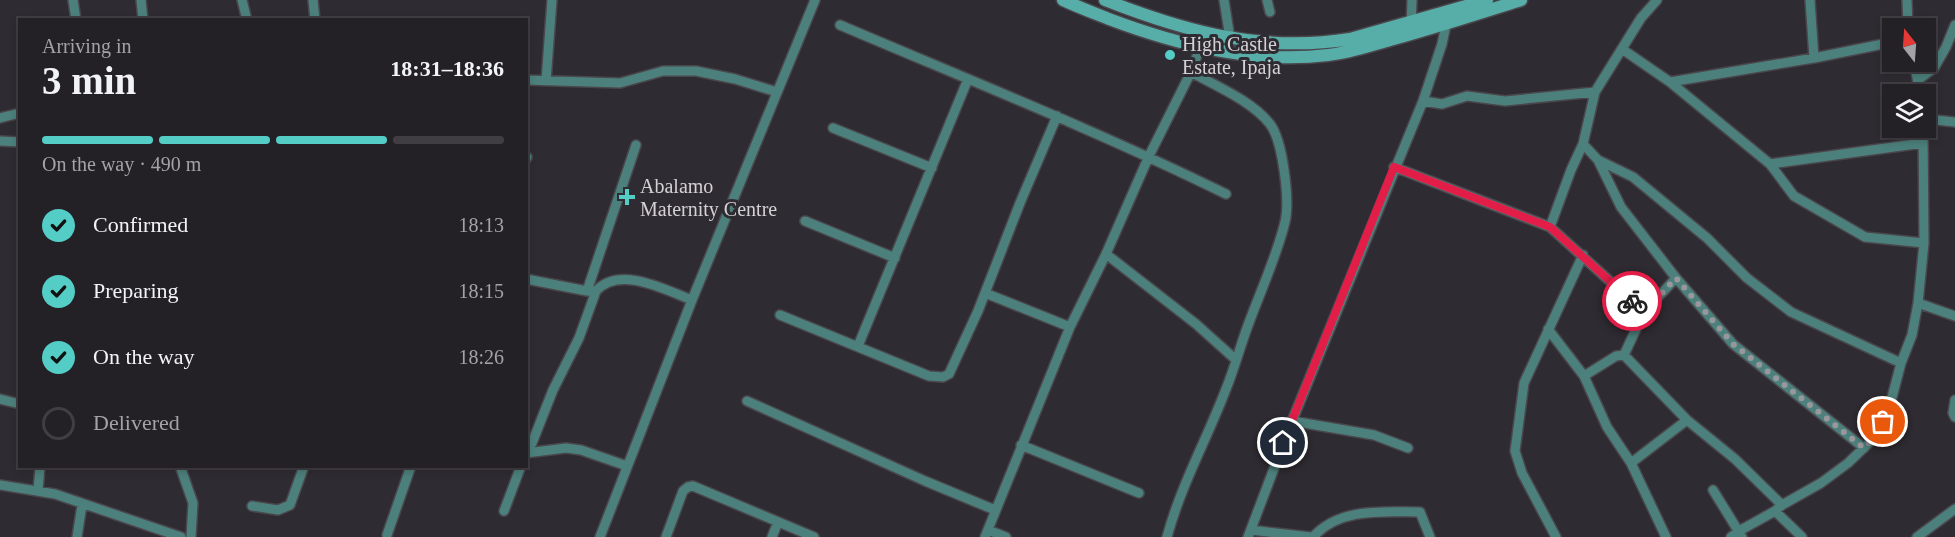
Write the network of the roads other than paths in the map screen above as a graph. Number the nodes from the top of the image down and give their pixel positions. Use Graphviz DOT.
graph roads {
  1 [pos="73,0"];
  2 [pos="141,0"];
  3 [pos="242,0"];
  4 [pos="313,0"];
  5 [pos="552,0"];
  6 [pos="815,0"];
  7 [pos="1063,0"];
  8 [pos="1105,0"];
  9 [pos="1224,0"];
  10 [pos="1267,0"];
  11 [pos="1412,0"];
  12 [pos="1487,0"];
  13 [pos="1521,0"];
  14 [pos="1657,0"];
  15 [pos="1810,0"];
  16 [pos="1907,0"];
  17 [pos="1270,12"];
  18 [pos="76,18"];
  19 [pos="143,18"];
  20 [pos="246,18"];
  21 [pos="315,18"];
  22 [pos="1908,18"];
  23 [pos="840,25"];
  24 [pos="1446,25"];
  25 [pos="1955,25"];
  26 [pos="1411,28"];
  27 [pos="1205,34"];
  28 [pos="1230,38"];
  29 [pos="1882,44"];
  30 [pos="1200,46"];
  31 [pos="1622,49"];
  32 [pos="1815,58"];
  33 [pos="1191,72"];
  34 [pos="1916,72"];
  35 [pos="968,79"];
  36 [pos="528,80"];
  37 [pos="1918,80"];
  38 [pos="546,81"];
  39 [pos="1670,82"];
  40 [pos="1919,84"];
  41 [pos="1595,92"];
  42 [pos="777,93"];
  43 [pos="1423,101"];
  44 [pos="18,114"];
  45 [pos="1057,116"];
  46 [pos="0,118"];
  47 [pos="1936,120"];
  48 [pos="1955,122"];
  49 [pos="833,128"];
  50 [pos="1923,138"];
  51 [pos="0,141"];
  52 [pos="18,142"];
  53 [pos="1923,143"];
  54 [pos="1583,144"];
  55 [pos="636,145"];
  56 [pos="1149,156"];
  57 [pos="1598,160"];
  58 [pos="1770,164"];
  59 [pos="1394,167"];
  60 [pos="932,168"];
  61 [pos="1226,194"];
  62 [pos="805,221"];
  63 [pos="1550,227"];
  64 [pos="1924,243"];
  65 [pos="1106,254"];
  66 [pos="1582,255"];
  67 [pos="895,258"];
  68 [pos="1676,278"];
  69 [pos="528,279"];
  70 [pos="592,291"];
  71 [pos="985,293"];
  72 [pos="692,300"];
  73 [pos="1918,303"];
  74 [pos="1644,312"];
  75 [pos="780,315"];
  76 [pos="1955,316"];
  77 [pos="1070,327"];
  78 [pos="1548,329"];
  79 [pos="858,346"];
  80 [pos="1624,355"];
  81 [pos="1235,359"];
  82 [pos="1901,363"];
  83 [pos="1584,376"];
  84 [pos="0,399"];
  85 [pos="1955,400"];
  86 [pos="747,401"];
  87 [pos="18,404"];
  88 [pos="1955,417"];
  89 [pos="1687,420"];
  90 [pos="1292,421"];
  91 [pos="1022,444"];
  92 [pos="1407,448"];
  93 [pos="1864,448"];
  94 [pos="528,450"];
  95 [pos="528,453"];
  96 [pos="1631,463"];
  97 [pos="627,466"];
  98 [pos="40,468"];
  99 [pos="181,468"];
  100 [pos="303,468"];
  101 [pos="410,468"];
  102 [pos="520,468"];
  103 [pos="0,485"];
  104 [pos="1713,490"];
  105 [pos="38,491"];
  106 [pos="1139,493"];
  107 [pos="82,505"];
  108 [pos="252,506"];
  109 [pos="1779,508"];
  110 [pos="1955,509"];
  111 [pos="995,510"];
  112 [pos="504,511"];
  113 [pos="778,522"];
  114 [pos="987,534"];
  115 [pos="1250,534"];
  116 [pos="387,535"];
  117 [pos="1737,535"];
  118 [pos="1315,536"];
  119 [pos="77,537"];
  120 [pos="181,537"];
  121 [pos="191,537"];
  122 [pos="600,537"];
  123 [pos="666,537"];
  124 [pos="772,537"];
  125 [pos="814,537"];
  126 [pos="1006,537"];
  127 [pos="1167,537"];
  128 [pos="1430,537"];
  129 [pos="1556,537"];
  130 [pos="1666,537"];
  131 [pos="1802,537"];
  132 [pos="1917,537"];
  1 -- 18 [label="street"];
  2 -- 19 [label="street"];
  3 -- 20 [label="street"];
  4 -- 21 [label="street"];
  5 -- 38 [label="street"];
  6 -- 42 [label="street"];
  7 -- 30 [label="main road"];
  8 -- 27 [label="main road"];
  9 -- 28 [label="street"];
  10 -- 17 [label="street"];
  11 -- 26 [label="street"];
  12 -- 26 [label="main road"];
  13 -- 24 [label="main road"];
  14 -- 31 [label="street"];
  15 -- 32 [label="street"];
  16 -- 22 [label="street"];
  23 -- 35 [label="street"];
  24 -- 26 [label="main road"];
  24 -- 43 [label="street"];
  25 -- 37 [label="street"];
  26 -- 28 [label="main road"];
  26 -- 30 [label="main road"];
  27 -- 28 [label="main road"];
  27 -- 30 [label="street"];
  29 -- 32 [label="street"];
  30 -- 33 [label="street"];
  31 -- 39 [label="street"];
  31 -- 41 [label="street"];
  32 -- 39 [label="street"];
  33 -- 56 [label="street"];
  33 -- 81 [label="street"];
  34 -- 37 [label="street"];
  35 -- 45 [label="street"];
  35 -- 60 [label="street"];
  36 -- 38 [label="street"];
  37 -- 40 [label="street"];
  38 -- 42 [label="street"];
  39 -- 58 [label="street"];
  41 -- 43 [label="street"];
  41 -- 54 [label="street"];
  42 -- 72 [label="street"];
  43 -- 59 [label="street"];
  44 -- 46 [label="street"];
  45 -- 56 [label="street"];
  45 -- 71 [label="street"];
  47 -- 48 [label="street"];
  49 -- 60 [label="street"];
  50 -- 53 [label="street"];
  51 -- 52 [label="street"];
  53 -- 58 [label="street"];
  53 -- 64 [label="street"];
  54 -- 57 [label="street"];
  54 -- 63 [label="street"];
  55 -- 70 [label="street"];
  56 -- 61 [label="street"];
  56 -- 65 [label="street"];
  57 -- 68 [label="street"];
  57 -- 82 [label="street"];
  58 -- 64 [label="street"];
  59 -- 63 [label="street"];
  59 -- 90 [label="street"];
  60 -- 67 [label="street"];
  62 -- 67 [label="street"];
  63 -- 66 [label="street"];
  64 -- 73 [label="street"];
  65 -- 77 [label="street"];
  65 -- 81 [label="street"];
  66 -- 74 [label="street"];
  66 -- 78 [label="street"];
  67 -- 79 [label="street"];
  68 -- 74 [label="street"];
  68 -- 93 [label="street"];
  69 -- 70 [label="street"];
  70 -- 72 [label="street"];
  70 -- 94 [label="street"];
  71 -- 77 [label="street"];
  71 -- 79 [label="street"];
  72 -- 97 [label="street"];
  73 -- 76 [label="street"];
  73 -- 82 [label="street"];
  74 -- 80 [label="street"];
  75 -- 79 [label="street"];
  77 -- 91 [label="street"];
  78 -- 83 [label="street"];
  78 -- 129 [label="street"];
  80 -- 83 [label="street"];
  80 -- 89 [label="street"];
  81 -- 127 [label="street"];
  82 -- 93 [label="street"];
  83 -- 96 [label="street"];
  84 -- 87 [label="street"];
  85 -- 88 [label="street"];
  86 -- 111 [label="street"];
  89 -- 96 [label="street"];
  89 -- 109 [label="street"];
  90 -- 92 [label="street"];
  90 -- 115 [label="street"];
  91 -- 106 [label="street"];
  91 -- 111 [label="street"];
  93 -- 109 [label="street"];
  95 -- 97 [label="street"];
  96 -- 130 [label="street"];
  97 -- 122 [label="street"];
  98 -- 105 [label="street"];
  99 -- 121 [label="street"];
  100 -- 108 [label="street"];
  101 -- 116 [label="street"];
  102 -- 112 [label="street"];
  103 -- 105 [label="street"];
  104 -- 117 [label="street"];
  105 -- 107 [label="street"];
  107 -- 119 [label="street"];
  107 -- 120 [label="street"];
  109 -- 117 [label="street"];
  109 -- 131 [label="street"];
  110 -- 132 [label="street"];
  111 -- 114 [label="street"];
  113 -- 123 [label="street"];
  113 -- 124 [label="street"];
  113 -- 125 [label="street"];
  114 -- 126 [label="street"];
  115 -- 118 [label="street"];
  118 -- 128 [label="street"];
}
